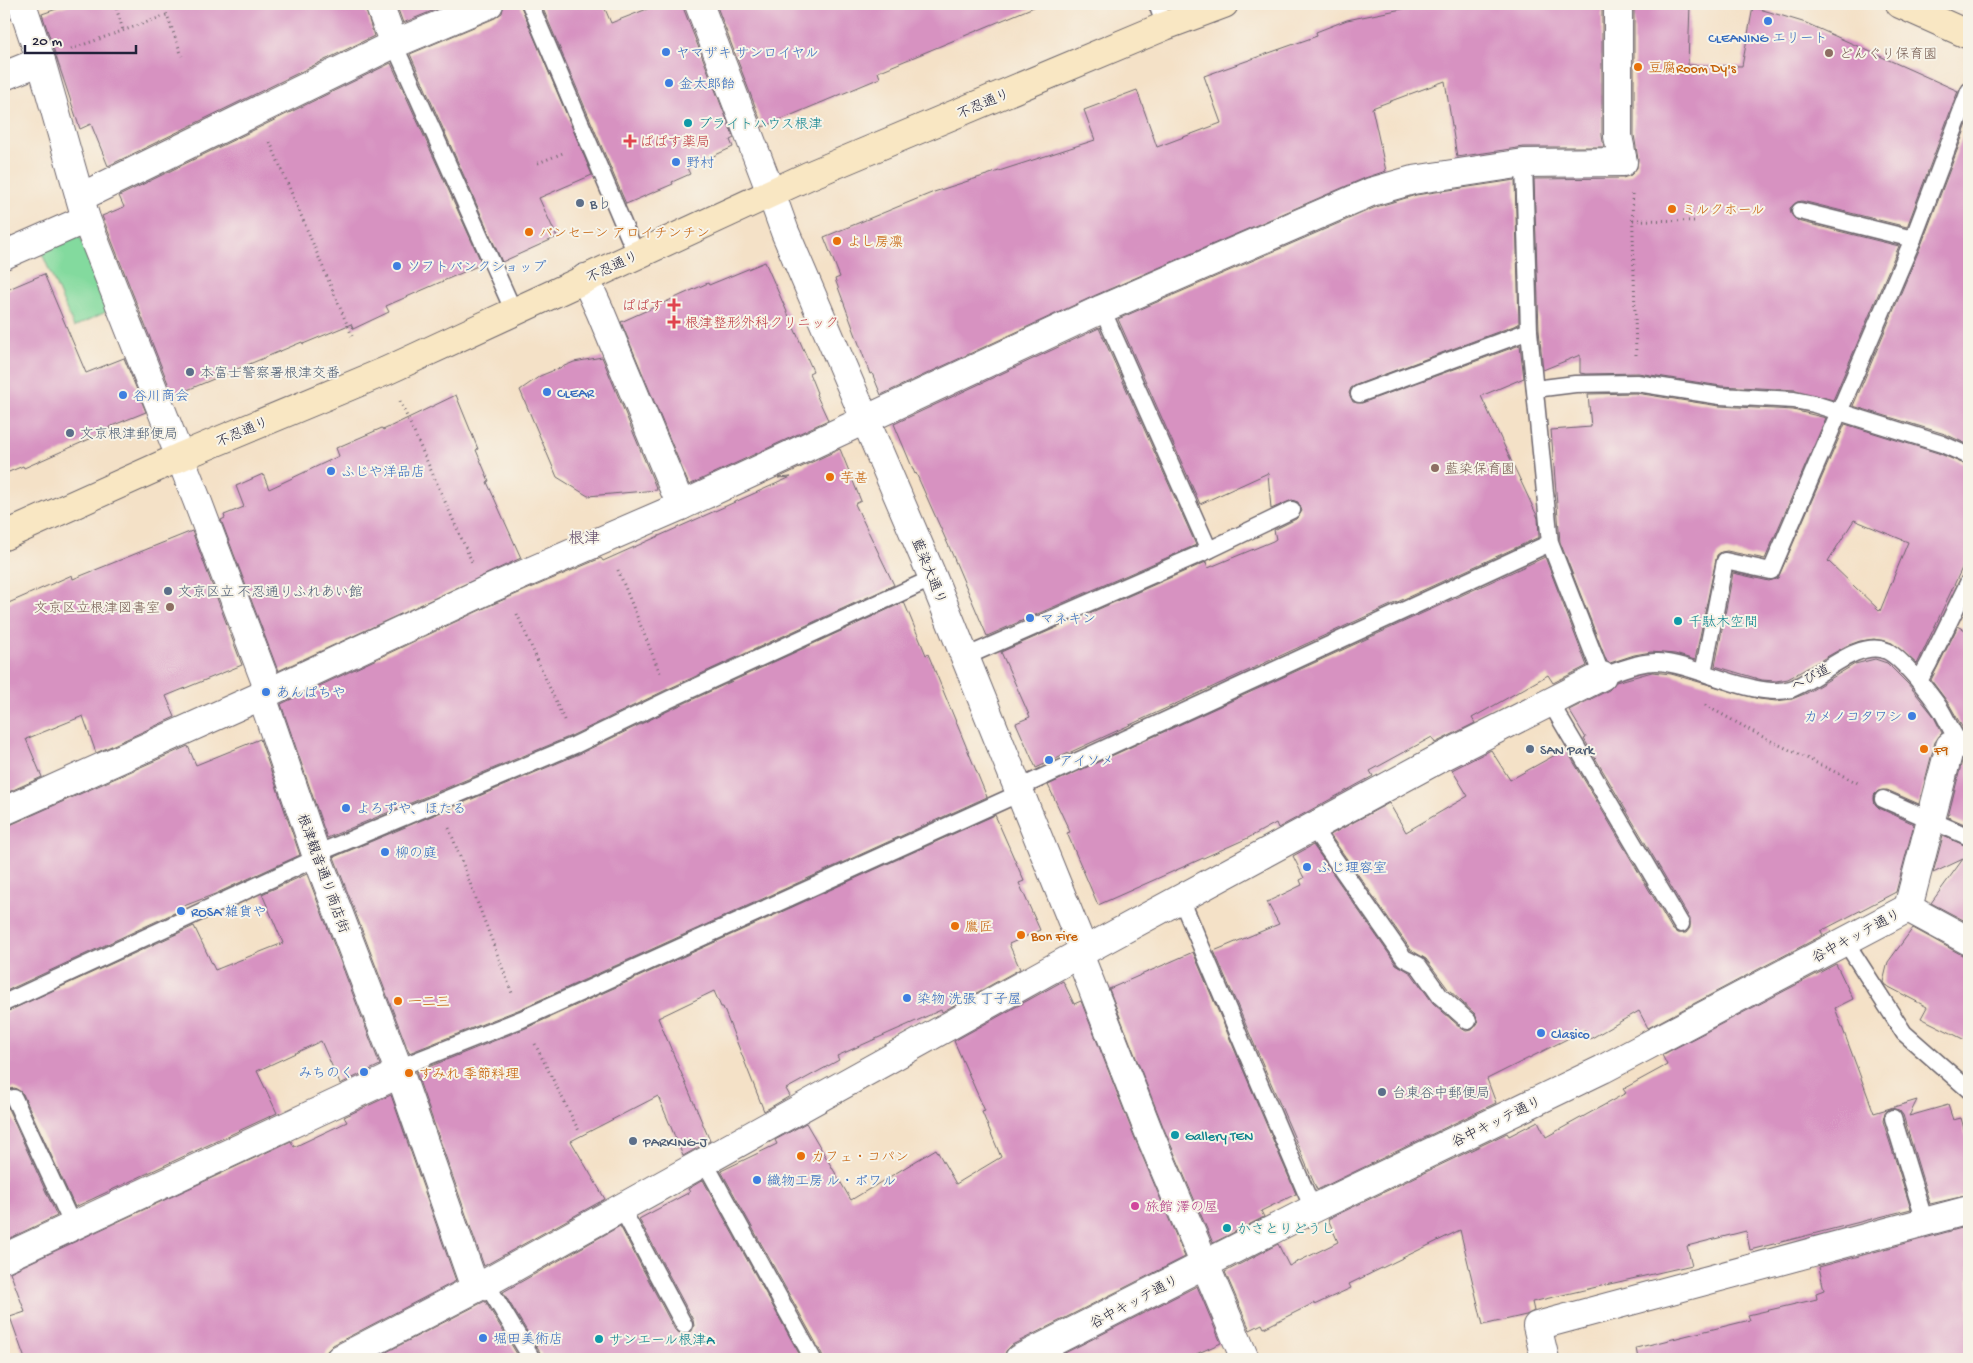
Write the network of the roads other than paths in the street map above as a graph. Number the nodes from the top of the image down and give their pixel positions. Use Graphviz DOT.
graph roads {
  1 [pos="22,4"];
  2 [pos="379,4"];
  3 [pos="489,4"];
  4 [pos="530,4"];
  5 [pos="699,4"];
  6 [pos="1224,4"];
  7 [pos="1618,4"];
  8 [pos="1900,4"];
  9 [pos="1161,15"];
  10 [pos="1969,35"];
  11 [pos="394,44"];
  12 [pos="41,61"];
  13 [pos="4,76"];
  14 [pos="1969,91"];
  15 [pos="1524,162"];
  16 [pos="771,193"];
  17 [pos="83,208"];
  18 [pos="1800,210"];
  19 [pos="1913,239"];
  20 [pos="636,254"];
  21 [pos="4,256"];
  22 [pos="584,278"];
  23 [pos="1102,309"];
  24 [pos="514,312"];
  25 [pos="1529,331"];
  26 [pos="1535,389"];
  27 [pos="1359,394"];
  28 [pos="1838,411"];
  29 [pos="867,420"];
  30 [pos="1969,456"];
  31 [pos="180,457"];
  32 [pos="681,506"];
  33 [pos="1292,510"];
  34 [pos="4,536"];
  35 [pos="1550,543"];
  36 [pos="1209,550"];
  37 [pos="933,578"];
  38 [pos="1969,581"];
  39 [pos="965,657"];
  40 [pos="1703,673"];
  41 [pos="1602,676"];
  42 [pos="1919,681"];
  43 [pos="264,695"];
  44 [pos="1550,702"];
  45 [pos="1957,745"];
  46 [pos="1020,791"];
  47 [pos="1883,798"];
  48 [pos="4,811"];
  49 [pos="1931,820"];
  50 [pos="1313,828"];
  51 [pos="1969,836"];
  52 [pos="316,854"];
  53 [pos="1181,899"];
  54 [pos="1908,908"];
  55 [pos="1681,924"];
  56 [pos="1845,941"];
  57 [pos="1969,941"];
  58 [pos="1082,952"];
  59 [pos="4,1003"];
  60 [pos="1468,1021"];
  61 [pos="398,1068"];
  62 [pos="1969,1090"];
  63 [pos="14,1098"];
  64 [pos="1893,1118"];
  65 [pos="704,1161"];
  66 [pos="621,1206"];
  67 [pos="1313,1209"];
  68 [pos="1969,1210"];
  69 [pos="1925,1222"];
  70 [pos="73,1226"];
  71 [pos="4,1258"];
  72 [pos="1206,1263"];
  73 [pos="481,1286"];
  74 [pos="684,1325"];
  75 [pos="340,1359"];
  76 [pos="532,1359"];
  77 [pos="813,1359"];
  78 [pos="1019,1359"];
  79 [pos="1245,1359"];
  80 [pos="1545,1359"];
  1 -- 12 [label="street, 根津観音通り商店街"];
  2 -- 11 [label="street"];
  3 -- 11 [label="street"];
  4 -- 20 [label="lane"];
  5 -- 16 [label="street, 藍染大通り"];
  6 -- 9 [label="main road, 不忍通り"];
  7 -- 15 [label="street"];
  8 -- 10 [label="main road"];
  9 -- 16 [label="main road, 不忍通り"];
  11 -- 17 [label="street"];
  11 -- 24 [label="lane"];
  12 -- 13 [label="street"];
  12 -- 17 [label="street, 根津観音通り商店街"];
  14 -- 19 [label="lane"];
  15 -- 23 [label="street"];
  15 -- 25 [label="lane"];
  16 -- 20 [label="main road, 不忍通り"];
  16 -- 29 [label="street, 藍染大通り"];
  17 -- 21 [label="street"];
  17 -- 31 [label="street, 根津観音通り商店街"];
  18 -- 19 [label="lane"];
  19 -- 28 [label="lane"];
  20 -- 22 [label="main road, 不忍通り"];
  22 -- 24 [label="main road, 不忍通り"];
  22 -- 32 [label="street"];
  23 -- 29 [label="street"];
  23 -- 36 [label="lane"];
  24 -- 31 [label="main road, 不忍通り"];
  25 -- 26 [label="lane"];
  25 -- 27 [label="lane"];
  26 -- 28 [label="lane"];
  26 -- 35 [label="lane"];
  28 -- 30 [label="lane"];
  28 -- 40 [label="lane"];
  29 -- 32 [label="street"];
  29 -- 37 [label="street, 藍染大通り"];
  31 -- 34 [label="main road, 不忍通り"];
  31 -- 43 [label="street, 根津観音通り商店街"];
  32 -- 43 [label="street"];
  33 -- 36 [label="lane"];
  35 -- 41 [label="lane"];
  35 -- 46 [label="lane"];
  36 -- 39 [label="lane"];
  37 -- 39 [label="street, 藍染大通り"];
  37 -- 52 [label="lane"];
  38 -- 42 [label="lane"];
  39 -- 46 [label="street, 藍染大通り"];
  40 -- 41 [label="lane, へび道"];
  40 -- 42 [label="lane, へび道"];
  41 -- 44 [label="street"];
  42 -- 45 [label="lane, へび道"];
  43 -- 48 [label="street"];
  43 -- 52 [label="street, 根津観音通り商店街"];
  44 -- 50 [label="street"];
  44 -- 55 [label="lane"];
  45 -- 49 [label="street"];
  46 -- 58 [label="street, 藍染大通り"];
  46 -- 61 [label="lane"];
  47 -- 49 [label="lane"];
  49 -- 51 [label="lane"];
  49 -- 54 [label="street"];
  50 -- 53 [label="street"];
  50 -- 60 [label="lane"];
  52 -- 59 [label="lane"];
  52 -- 61 [label="street, 根津観音通り商店街"];
  53 -- 58 [label="street"];
  53 -- 67 [label="lane"];
  54 -- 56 [label="street, 谷中キッテ通り"];
  54 -- 57 [label="street, 谷中キッテ通り"];
  56 -- 62 [label="lane"];
  56 -- 67 [label="street, 谷中キッテ通り"];
  58 -- 65 [label="street"];
  58 -- 72 [label="street, 藍染大通り"];
  61 -- 70 [label="street"];
  61 -- 73 [label="street, 根津観音通り商店街"];
  63 -- 70 [label="lane"];
  64 -- 69 [label="lane"];
  65 -- 66 [label="street"];
  65 -- 77 [label="lane"];
  66 -- 73 [label="street"];
  66 -- 74 [label="lane"];
  67 -- 72 [label="street, 谷中キッテ通り"];
  68 -- 69 [label="street"];
  69 -- 80 [label="street"];
  70 -- 71 [label="street"];
  72 -- 78 [label="street, 谷中キッテ通り"];
  72 -- 79 [label="street, 藍染大通り"];
  73 -- 75 [label="street"];
  73 -- 76 [label="lane"];
}
